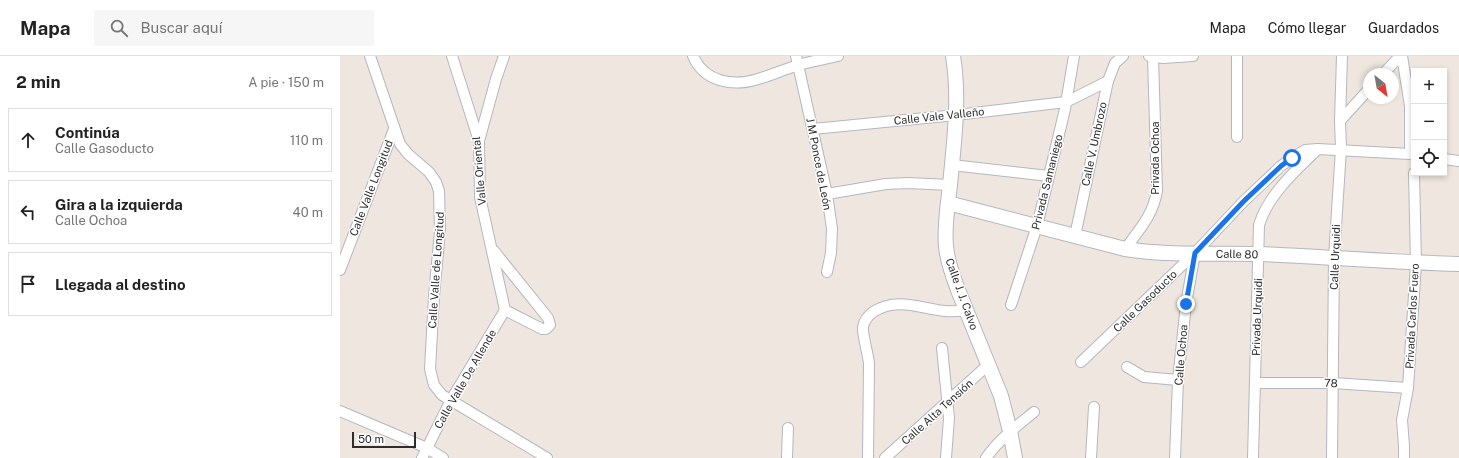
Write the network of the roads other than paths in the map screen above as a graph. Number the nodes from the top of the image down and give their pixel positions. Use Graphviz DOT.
graph roads {
  1 [pos="370,56"];
  2 [pos="452,56"];
  3 [pos="504,56"];
  4 [pos="693,56"];
  5 [pos="838,56"];
  6 [pos="953,56"];
  7 [pos="1074,56"];
  8 [pos="1123,56"];
  9 [pos="1192,56"];
  10 [pos="1237,56"];
  11 [pos="1342,56"];
  12 [pos="1401,56"];
  13 [pos="1151,57"];
  14 [pos="798,60"];
  15 [pos="1389,68"];
  16 [pos="1108,81"];
  17 [pos="1363,96"];
  18 [pos="1066,102"];
  19 [pos="956,115"];
  20 [pos="1340,121"];
  21 [pos="394,129"];
  22 [pos="813,129"];
  23 [pos="1237,137"];
  24 [pos="1412,140"];
  25 [pos="479,141"];
  26 [pos="1318,149"];
  27 [pos="1341,149"];
  28 [pos="1411,156"];
  29 [pos="1447,159"];
  30 [pos="1459,160"];
  31 [pos="952,165"];
  32 [pos="1049,176"];
  33 [pos="1414,176"];
  34 [pos="950,185"];
  35 [pos="826,194"];
  36 [pos="948,203"];
  37 [pos="1037,226"];
  38 [pos="1075,236"];
  39 [pos="492,249"];
  40 [pos="1126,249"];
  41 [pos="1195,253"];
  42 [pos="1258,254"];
  43 [pos="1334,258"];
  44 [pos="1416,263"];
  45 [pos="1459,264"];
  46 [pos="340,270"];
  47 [pos="827,272"];
  48 [pos="1011,306"];
  49 [pos="505,310"];
  50 [pos="966,310"];
  51 [pos="942,348"];
  52 [pos="1081,362"];
  53 [pos="988,365"];
  54 [pos="1127,367"];
  55 [pos="1178,380"];
  56 [pos="1332,382"];
  57 [pos="1255,383"];
  58 [pos="1408,388"];
  59 [pos="451,400"];
  60 [pos="947,403"];
  61 [pos="1094,407"];
  62 [pos="340,410"];
  63 [pos="1034,412"];
  64 [pos="788,428"];
  65 [pos="1010,431"];
  66 [pos="427,448"];
  67 [pos="422,458"];
  68 [pos="443,458"];
  69 [pos="547,458"];
  70 [pos="787,458"];
  71 [pos="868,458"];
  72 [pos="885,458"];
  73 [pos="946,458"];
  74 [pos="986,458"];
  75 [pos="1015,458"];
  76 [pos="1091,458"];
  77 [pos="1175,458"];
  78 [pos="1253,458"];
  79 [pos="1332,458"];
  80 [pos="1404,458"];
  1 -- 21 [label="street, Calle Valle de Longitud"];
  2 -- 25 [label="street, Valle Oriental"];
  3 -- 25 [label="street"];
  4 -- 14 [label="street"];
  5 -- 14 [label="street"];
  6 -- 19 [label="street, Calle J. J. Calvo"];
  7 -- 18 [label="street, Privada Samaniego"];
  8 -- 16 [label="street, Calle V. Umbrozo"];
  9 -- 13 [label="street"];
  10 -- 23 [label="street"];
  11 -- 20 [label="street, Calle Urquidi"];
  12 -- 15 [label="street"];
  12 -- 24 [label="street"];
  13 -- 40 [label="street, Privada Ochoa"];
  14 -- 22 [label="street, J M Ponce de León"];
  16 -- 18 [label="street, Calle Vale Valleño"];
  16 -- 38 [label="street, Calle V. Umbrozo"];
  17 -- 20 [label="street"];
  18 -- 19 [label="street, Calle Vale Valleño"];
  18 -- 32 [label="street, Privada Samaniego"];
  19 -- 22 [label="street, Calle Vale Valleño"];
  19 -- 31 [label="street, Calle J. J. Calvo"];
  20 -- 27 [label="street, Calle Urquidi"];
  21 -- 46 [label="street, Calle Valle Longitud"];
  21 -- 59 [label="street, Calle Valle de Longitud"];
  22 -- 35 [label="street, J M Ponce de León"];
  25 -- 39 [label="street, Valle Oriental"];
  26 -- 27 [label="street, Calle Gasoducto"];
  26 -- 41 [label="street, Calle Gasoducto"];
  26 -- 42 [label="street, Privada Urquidi"];
  27 -- 28 [label="street, Calle Gasoducto"];
  27 -- 43 [label="street, Calle Urquidi"];
  29 -- 30 [label="street"];
  31 -- 32 [label="street"];
  31 -- 34 [label="street, Calle J. J. Calvo"];
  32 -- 37 [label="street, Privada Samaniego"];
  33 -- 44 [label="street, Privada Carlos Fuero"];
  34 -- 35 [label="street"];
  34 -- 36 [label="street, Calle J. J. Calvo"];
  35 -- 47 [label="street, J M Ponce de León"];
  36 -- 37 [label="street, Calle 80"];
  36 -- 50 [label="street, Calle J. J. Calvo"];
  37 -- 38 [label="street, Calle 80"];
  37 -- 48 [label="street, Privada Samaniego"];
  38 -- 40 [label="street, Calle 80"];
  39 -- 49 [label="street, Valle Oriental"];
  39 -- 49 [label="street"];
  40 -- 41 [label="street, Calle 80"];
  41 -- 42 [label="street, Calle 80"];
  41 -- 52 [label="street, Calle Gasoducto"];
  41 -- 55 [label="street, Calle Ochoa"];
  42 -- 43 [label="street, Calle 80"];
  42 -- 57 [label="street, Privada Urquidi"];
  43 -- 44 [label="street, Calle 80"];
  43 -- 56 [label="street, Calle Urquidi"];
  44 -- 45 [label="street, Calle 80"];
  44 -- 58 [label="street, Privada Carlos Fuero"];
  49 -- 59 [label="street, Calle Valle De Allende"];
  50 -- 53 [label="street, Calle J. J. Calvo"];
  50 -- 71 [label="street"];
  51 -- 60 [label="street"];
  53 -- 60 [label="street, Calle Alta Tensión"];
  53 -- 65 [label="street, Calle J. J. Calvo"];
  54 -- 55 [label="street"];
  55 -- 77 [label="street, Calle Ochoa"];
  56 -- 57 [label="street, 78"];
  56 -- 58 [label="street, 78"];
  56 -- 79 [label="street, Calle Urquidi"];
  57 -- 78 [label="street, Privada Urquidi"];
  58 -- 80 [label="street, Privada Carlos Fuero"];
  59 -- 66 [label="street, Calle Valle De Allende"];
  59 -- 69 [label="street, Calle Valle de Longitud"];
  60 -- 72 [label="street, Calle Alta Tensión"];
  60 -- 73 [label="street"];
  61 -- 76 [label="street"];
  62 -- 66 [label="street"];
  63 -- 65 [label="street"];
  64 -- 70 [label="street"];
  65 -- 74 [label="street"];
  65 -- 75 [label="street, Calle J. J. Calvo"];
  66 -- 67 [label="street, Calle Valle De Allende"];
  66 -- 68 [label="street"];
}
